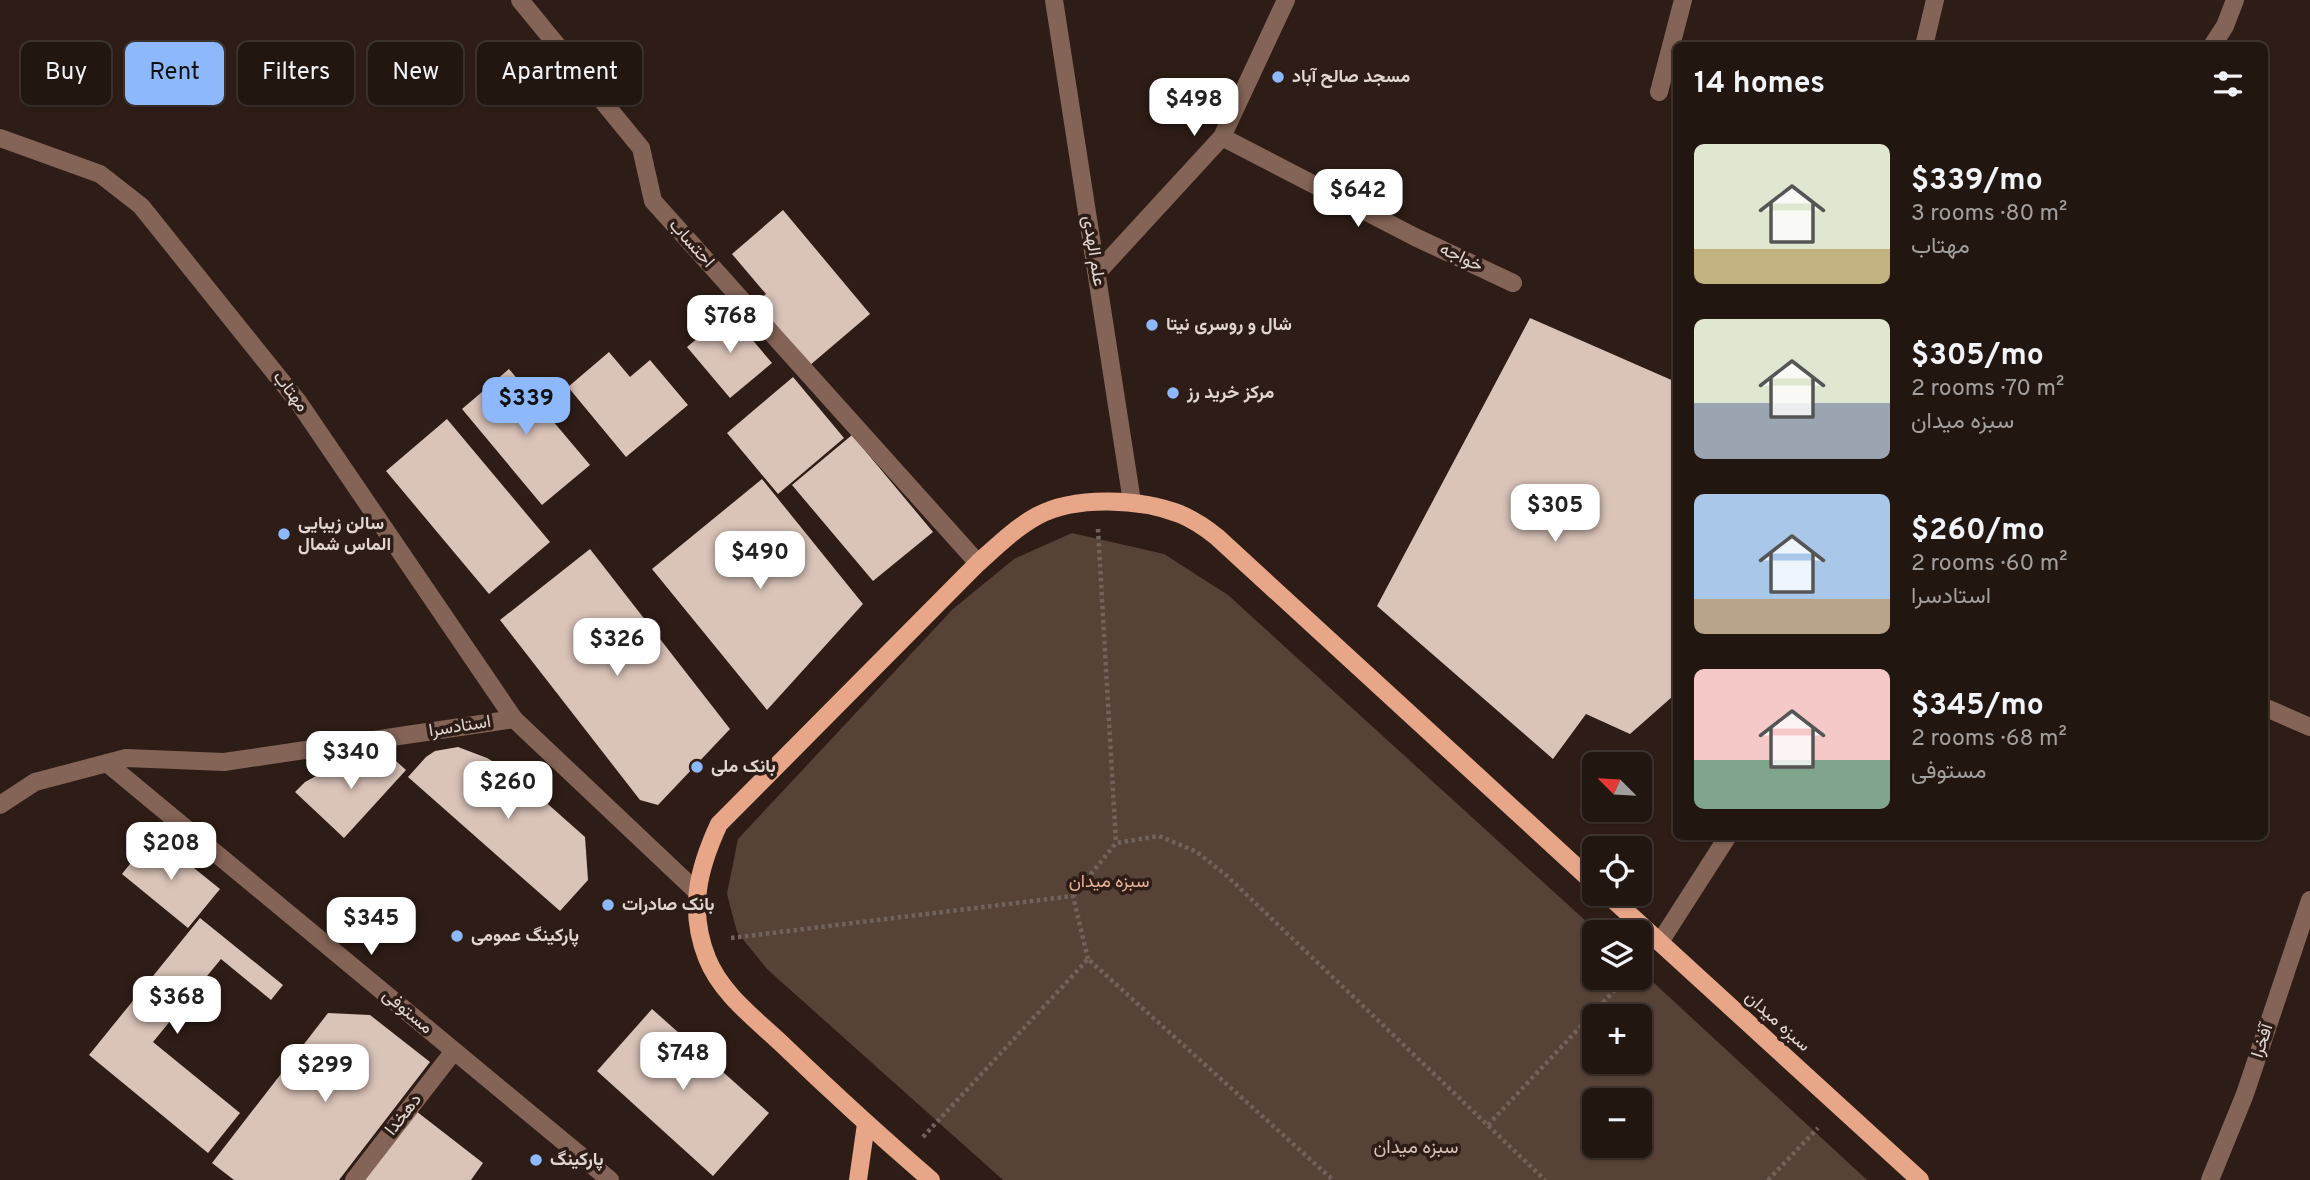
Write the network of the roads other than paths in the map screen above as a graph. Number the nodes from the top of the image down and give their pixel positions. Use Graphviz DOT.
graph roads {
  1 [pos="520,0"];
  2 [pos="1054,0"];
  3 [pos="1286,0"];
  4 [pos="1683,0"];
  5 [pos="1935,0"];
  6 [pos="2235,0"];
  7 [pos="1925,42"];
  8 [pos="2215,42"];
  9 [pos="1658,92"];
  10 [pos="1222,137"];
  11 [pos="0,138"];
  12 [pos="1097,274"];
  13 [pos="1513,283"];
  14 [pos="1132,502"];
  15 [pos="978,563"];
  16 [pos="2268,709"];
  17 [pos="514,719"];
  18 [pos="2310,727"];
  19 [pos="107,763"];
  20 [pos="0,804"];
  21 [pos="1725,840"];
  22 [pos="1582,872"];
  23 [pos="696,891"];
  24 [pos="2310,900"];
  25 [pos="1620,906"];
  26 [pos="1660,942"];
  27 [pos="454,1051"];
  28 [pos="866,1124"];
  29 [pos="354,1180"];
  30 [pos="610,1180"];
  31 [pos="858,1180"];
  32 [pos="931,1180"];
  33 [pos="1920,1180"];
  34 [pos="2210,1180"];
  1 -- 15 [label="street, احتساب"];
  2 -- 12 [label="street, علم الهدی"];
  3 -- 10 [label="street"];
  4 -- 9 [label="street"];
  5 -- 7 [label="street"];
  6 -- 8 [label="street"];
  10 -- 12 [label="street"];
  10 -- 13 [label="street, خواجه"];
  11 -- 17 [label="street, مهتاب"];
  12 -- 14 [label="street, علم الهدی"];
  14 -- 15 [label="main road"];
  14 -- 22 [label="main road"];
  15 -- 23 [label="main road"];
  16 -- 18 [label="street"];
  17 -- 19 [label="street, استادسرا"];
  17 -- 23 [label="street, استادسرا"];
  19 -- 20 [label="street, استادسرا"];
  19 -- 27 [label="street, مستوفی"];
  21 -- 26 [label="street"];
  23 -- 28 [label="main road"];
  24 -- 34 [label="street, آفخرا"];
  25 -- 26 [label="main road, سبزه میدان"];
  26 -- 33 [label="main road, سبزه میدان"];
  27 -- 29 [label="street, دهخدا"];
  27 -- 30 [label="street, مستوفی"];
  28 -- 31 [label="main road"];
  28 -- 32 [label="main road"];
}
